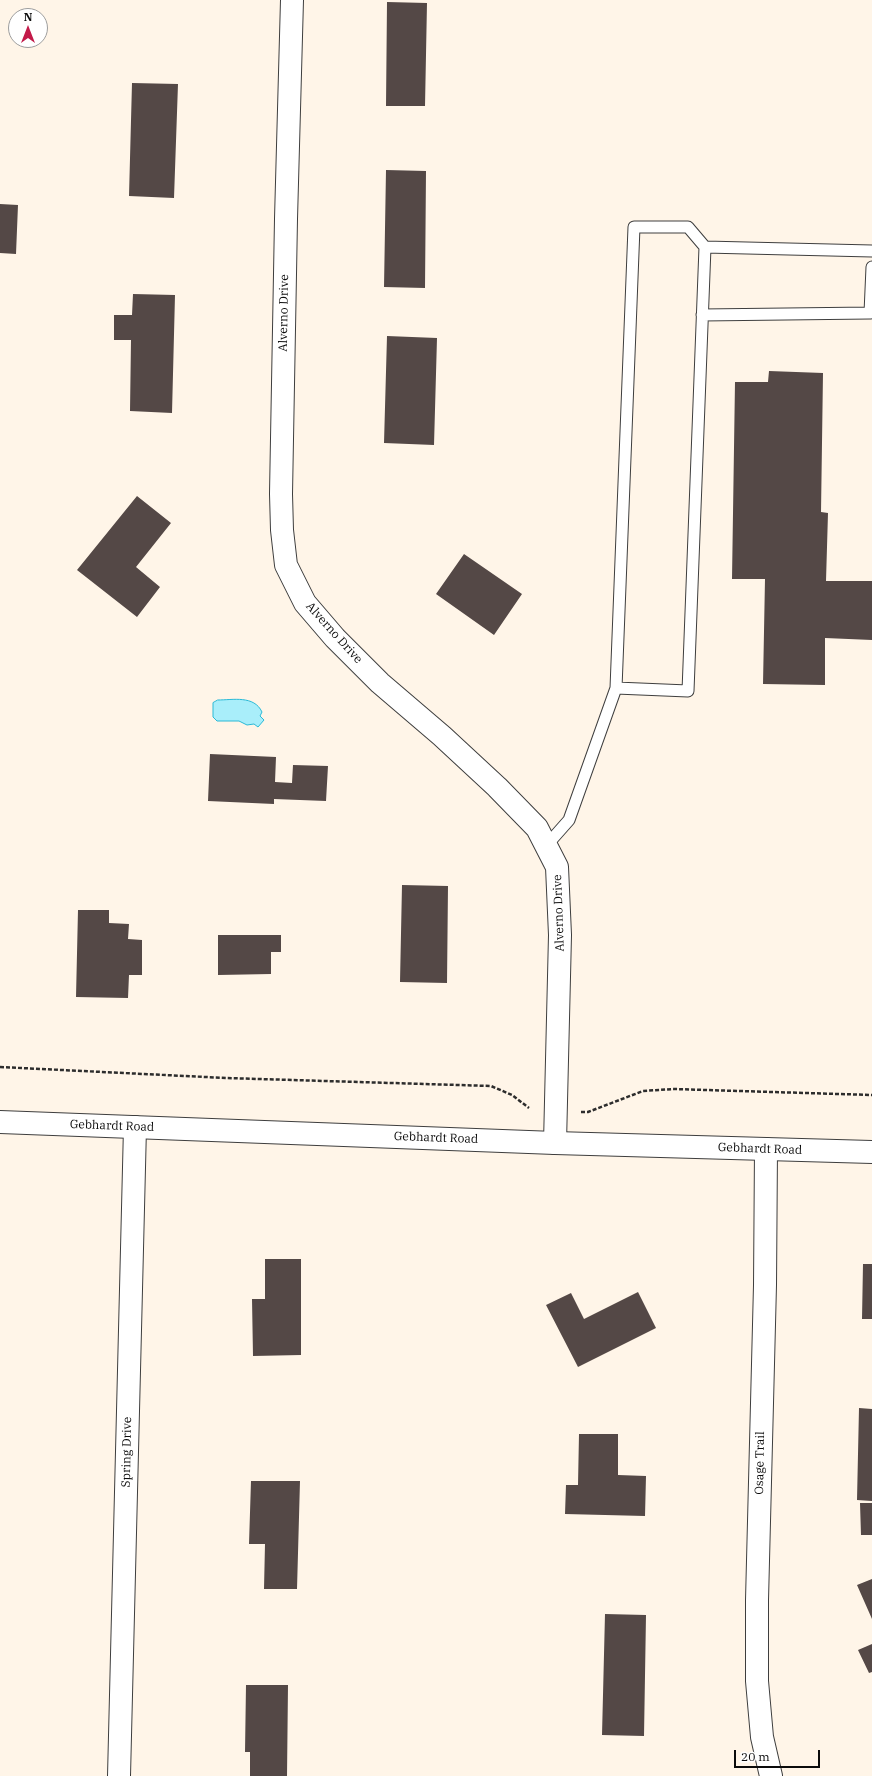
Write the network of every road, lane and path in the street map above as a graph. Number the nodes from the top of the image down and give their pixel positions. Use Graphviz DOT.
graph roads {
  1 [pos="292,0"];
  2 [pos="705,247"];
  3 [pos="872,251"];
  4 [pos="872,267"];
  5 [pos="702,315"];
  6 [pos="616,688"];
  7 [pos="546,846"];
  8 [pos="0,1067"];
  9 [pos="872,1095"];
  10 [pos="556,1113"];
  11 [pos="0,1122"];
  12 [pos="134,1127"];
  13 [pos="554,1143"];
  14 [pos="766,1149"];
  15 [pos="872,1152"];
  16 [pos="119,1776"];
  17 [pos="771,1776"];
  1 -- 7 [label="street, Alverno Drive"];
  2 -- 3 [label="lane"];
  2 -- 5 [label="lane"];
  2 -- 6 [label="lane"];
  4 -- 5 [label="lane"];
  5 -- 6 [label="lane"];
  6 -- 7 [label="lane"];
  7 -- 10 [label="street, Alverno Drive"];
  8 -- 10 [label="path"];
  9 -- 10 [label="path"];
  10 -- 13 [label="street, Alverno Drive"];
  11 -- 12 [label="street, Gebhardt Road"];
  12 -- 13 [label="street, Gebhardt Road"];
  12 -- 16 [label="street, Spring Drive"];
  13 -- 14 [label="street, Gebhardt Road"];
  14 -- 15 [label="street, Gebhardt Road"];
  14 -- 17 [label="street, Osage Trail"];
}
